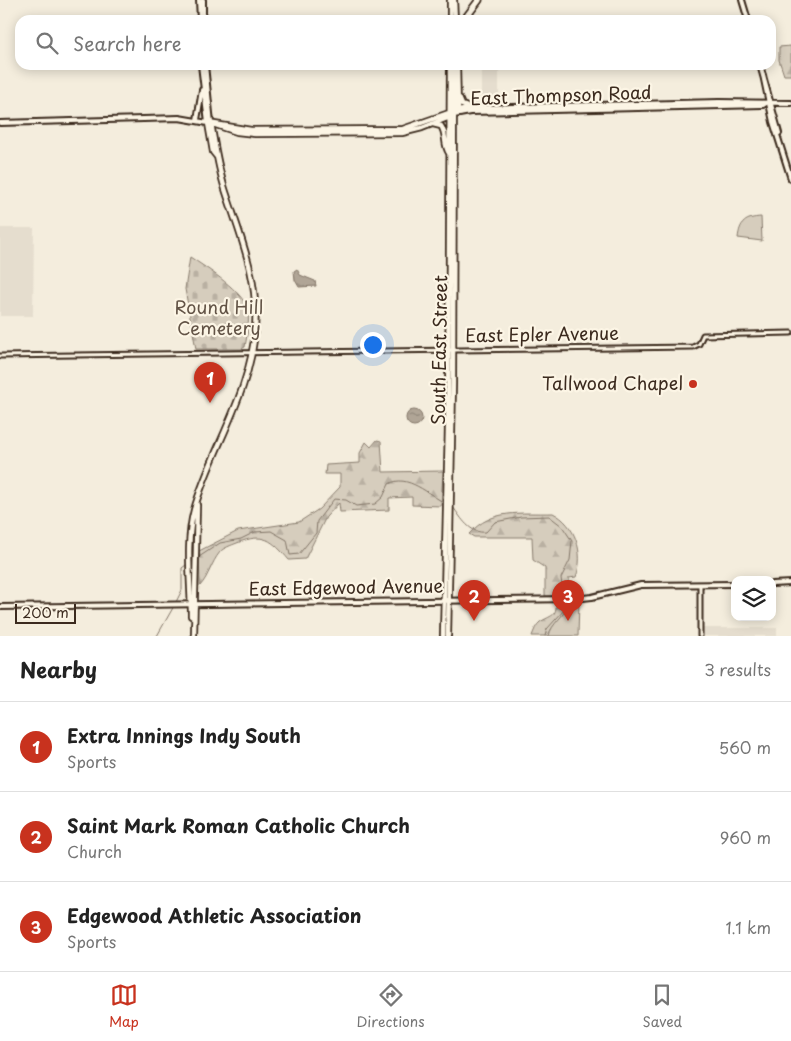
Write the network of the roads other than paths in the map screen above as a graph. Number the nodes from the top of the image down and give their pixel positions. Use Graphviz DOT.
graph roads {
  1 [pos="199,0"];
  2 [pos="203,0"];
  3 [pos="450,0"];
  4 [pos="454,0"];
  5 [pos="479,0"];
  6 [pos="742,0"];
  7 [pos="201,15"];
  8 [pos="202,15"];
  9 [pos="450,15"];
  10 [pos="455,15"];
  11 [pos="468,15"];
  12 [pos="746,15"];
  13 [pos="203,70"];
  14 [pos="204,70"];
  15 [pos="450,70"];
  16 [pos="456,70"];
  17 [pos="457,70"];
  18 [pos="762,70"];
  19 [pos="203,87"];
  20 [pos="769,103"];
  21 [pos="791,103"];
  22 [pos="580,107"];
  23 [pos="470,108"];
  24 [pos="452,114"];
  25 [pos="197,120"];
  26 [pos="0,123"];
  27 [pos="210,123"];
  28 [pos="432,124"];
  29 [pos="450,142"];
  30 [pos="450,154"];
  31 [pos="454,161"];
  32 [pos="791,179"];
  33 [pos="791,333"];
  34 [pos="451,350"];
  35 [pos="252,352"];
  36 [pos="0,356"];
  37 [pos="791,583"];
  38 [pos="700,584"];
  39 [pos="731,584"];
  40 [pos="776,584"];
  41 [pos="446,600"];
  42 [pos="193,604"];
  43 [pos="0,607"];
  44 [pos="194,636"];
  45 [pos="443,636"];
  46 [pos="448,636"];
  47 [pos="700,636"];
  1 -- 7 [label="main road"];
  2 -- 8 [label="main road"];
  3 -- 9 [label="main road"];
  4 -- 10 [label="main road"];
  5 -- 11 [label="highway"];
  6 -- 12 [label="main road"];
  13 -- 19 [label="main road"];
  14 -- 27 [label="main road"];
  15 -- 24 [label="main road, South East Street"];
  16 -- 24 [label="main road, South East Street"];
  17 -- 23 [label="main road"];
  18 -- 20 [label="main road"];
  19 -- 25 [label="main road"];
  19 -- 27 [label="main road"];
  20 -- 21 [label="main road, East Thompson Road"];
  20 -- 22 [label="main road, East Thompson Road"];
  20 -- 32 [label="main road"];
  22 -- 23 [label="main road, East Thompson Road"];
  22 -- 24 [label="main road, East Thompson Road"];
  23 -- 24 [label="main road, East Thompson Road"];
  24 -- 27 [label="main road, East Thompson Road"];
  24 -- 28 [label="main road, East Thompson Road"];
  24 -- 29 [label="main road, South East Street"];
  24 -- 31 [label="main road, South East Street"];
  25 -- 26 [label="main road, East Thompson Road"];
  25 -- 27 [label="main road, East Thompson Road"];
  27 -- 28 [label="main road, East Thompson Road"];
  27 -- 35 [label="main road"];
  28 -- 30 [label="main road"];
  29 -- 30 [label="main road, South East Street"];
  29 -- 31 [label="main road"];
  30 -- 34 [label="main road, South East Street"];
  31 -- 34 [label="main road, South East Street"];
  33 -- 34 [label="street, East Epler Avenue"];
  34 -- 35 [label="street, East Epler Avenue"];
  34 -- 41 [label="main road, South East Street"];
  35 -- 36 [label="street, East Epler Avenue"];
  35 -- 42 [label="main road"];
  37 -- 40 [label="main road"];
  38 -- 39 [label="main road, East Edgewood Avenue"];
  38 -- 41 [label="main road, East Edgewood Avenue"];
  38 -- 47 [label="street"];
  41 -- 42 [label="main road, East Edgewood Avenue"];
  41 -- 45 [label="main road, South East Street"];
  41 -- 46 [label="main road, South East Street"];
  42 -- 43 [label="main road, East Edgewood Avenue"];
  42 -- 44 [label="main road"];
}
